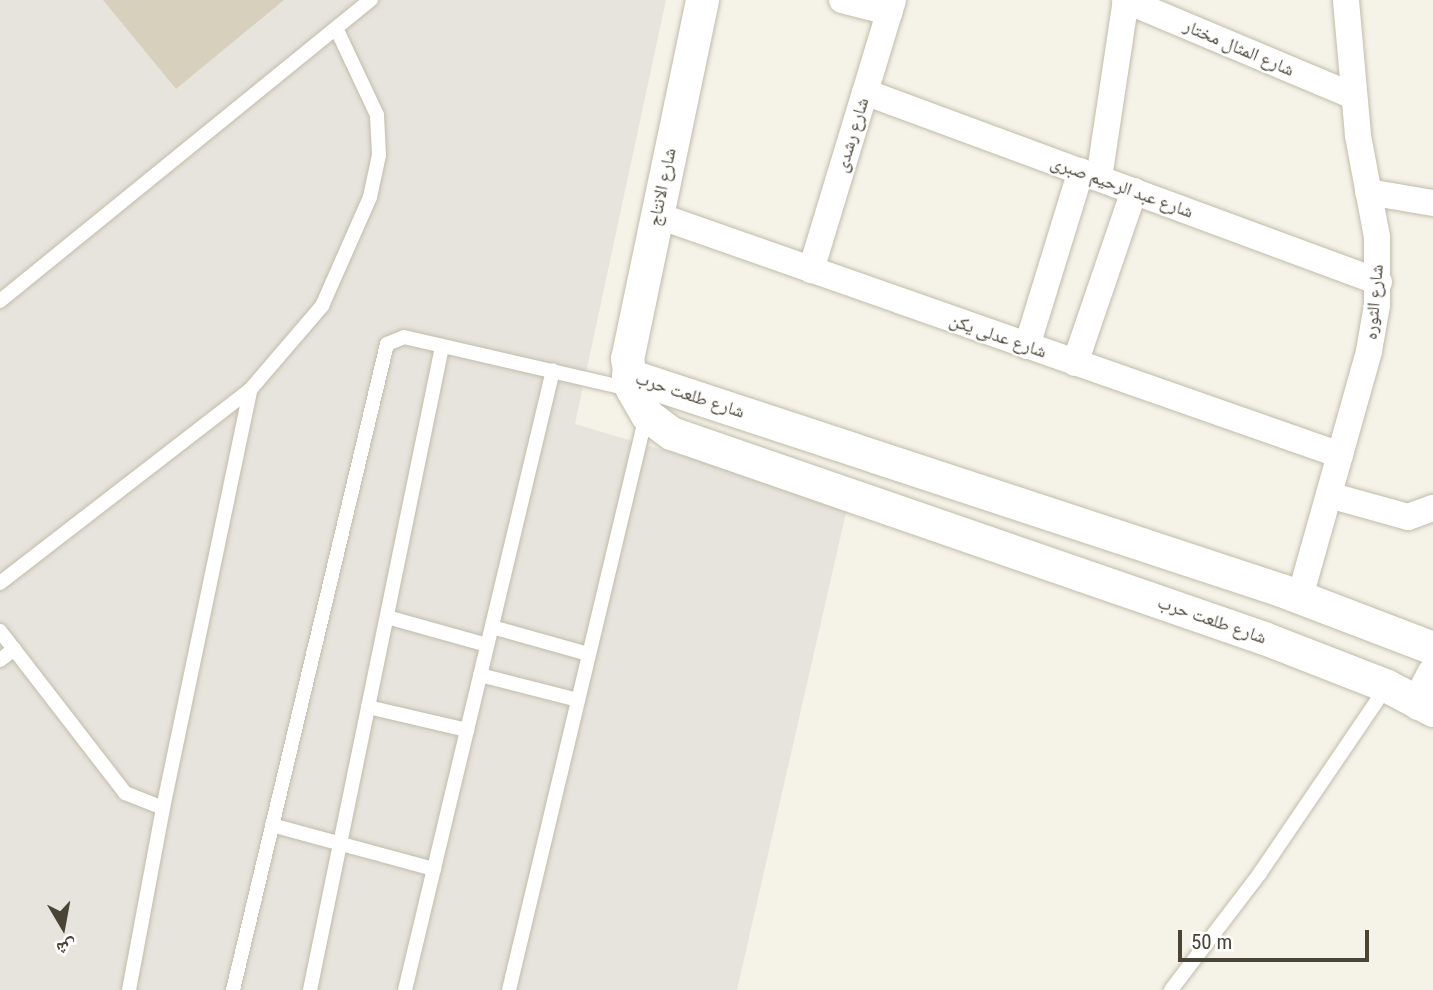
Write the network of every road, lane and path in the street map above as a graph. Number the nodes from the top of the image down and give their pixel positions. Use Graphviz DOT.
graph roads {
  1 [pos="371,0"];
  2 [pos="702,0"];
  3 [pos="842,0"];
  4 [pos="1125,0"];
  5 [pos="1346,0"];
  6 [pos="891,6"];
  7 [pos="1158,7"];
  8 [pos="336,28"];
  9 [pos="866,92"];
  10 [pos="1353,96"];
  11 [pos="1090,175"];
  12 [pos="1134,191"];
  13 [pos="1368,192"];
  14 [pos="1433,203"];
  15 [pos="656,215"];
  16 [pos="811,270"];
  17 [pos="1379,282"];
  18 [pos="0,301"];
  19 [pos="442,346"];
  20 [pos="1027,346"];
  21 [pos="1075,363"];
  22 [pos="553,370"];
  23 [pos="250,390"];
  24 [pos="635,393"];
  25 [pos="1340,455"];
  26 [pos="1329,495"];
  27 [pos="1433,508"];
  28 [pos="0,583"];
  29 [pos="1291,593"];
  30 [pos="387,617"];
  31 [pos="492,627"];
  32 [pos="0,631"];
  33 [pos="1264,638"];
  34 [pos="488,645"];
  35 [pos="1433,648"];
  36 [pos="14,649"];
  37 [pos="588,654"];
  38 [pos="0,660"];
  39 [pos="1433,674"];
  40 [pos="480,676"];
  41 [pos="1387,686"];
  42 [pos="578,700"];
  43 [pos="368,707"];
  44 [pos="1425,707"];
  45 [pos="467,730"];
  46 [pos="163,808"];
  47 [pos="272,825"];
  48 [pos="340,843"];
  49 [pos="434,869"];
  50 [pos="129,990"];
  51 [pos="233,990"];
  52 [pos="310,990"];
  53 [pos="405,990"];
  54 [pos="509,990"];
  55 [pos="1171,990"];
  1 -- 8 [label="lane"];
  2 -- 15 [label="street, شارع الانتاج"];
  3 -- 6 [label="street"];
  4 -- 7 [label="street, شارع المثال مختار"];
  4 -- 11 [label="street"];
  5 -- 10 [label="street, شارع الثوره"];
  6 -- 9 [label="street, شارع رشدى"];
  7 -- 10 [label="street, شارع المثال مختار"];
  8 -- 18 [label="lane"];
  8 -- 23 [label="lane"];
  9 -- 11 [label="street, شارع عبد الرحيم صبرى"];
  9 -- 16 [label="street, شارع رشدى"];
  10 -- 13 [label="street, شارع الثوره"];
  11 -- 12 [label="street, شارع عبد الرحيم صبرى"];
  11 -- 20 [label="street"];
  12 -- 17 [label="street, شارع عبد الرحيم صبرى"];
  12 -- 21 [label="street"];
  13 -- 14 [label="street"];
  13 -- 17 [label="street, شارع الثوره"];
  15 -- 16 [label="street, شارع عدلى يكن"];
  15 -- 24 [label="street, شارع الانتاج"];
  16 -- 20 [label="street, شارع عدلى يكن"];
  17 -- 25 [label="street, شارع الثوره"];
  19 -- 22 [label="lane"];
  19 -- 30 [label="lane"];
  19 -- 47 [label="lane"];
  20 -- 21 [label="street, شارع عدلى يكن"];
  21 -- 25 [label="street, شارع عدلى يكن"];
  22 -- 24 [label="lane"];
  22 -- 31 [label="lane"];
  23 -- 28 [label="lane"];
  23 -- 46 [label="lane"];
  24 -- 29 [label="street, شارع طلعت حرب"];
  24 -- 33 [label="street, شارع طلعت حرب"];
  24 -- 37 [label="lane"];
  25 -- 26 [label="street, شارع الثوره"];
  26 -- 27 [label="street"];
  26 -- 29 [label="street, شارع الثوره"];
  29 -- 33 [label="street"];
  29 -- 35 [label="street, شارع طلعت حرب"];
  30 -- 34 [label="lane"];
  30 -- 43 [label="lane"];
  31 -- 34 [label="lane"];
  31 -- 37 [label="lane"];
  32 -- 36 [label="lane"];
  33 -- 41 [label="street, شارع طلعت حرب"];
  34 -- 40 [label="lane"];
  36 -- 38 [label="lane"];
  36 -- 46 [label="lane"];
  37 -- 42 [label="lane"];
  39 -- 44 [label="street"];
  40 -- 42 [label="lane"];
  40 -- 45 [label="lane"];
  41 -- 44 [label="street, شارع طلعت حرب"];
  41 -- 55 [label="lane"];
  42 -- 54 [label="lane"];
  43 -- 45 [label="lane"];
  43 -- 48 [label="lane"];
  45 -- 49 [label="lane"];
  46 -- 50 [label="lane"];
  47 -- 48 [label="lane"];
  47 -- 51 [label="lane"];
  48 -- 49 [label="lane"];
  48 -- 52 [label="lane"];
  49 -- 53 [label="lane"];
}
